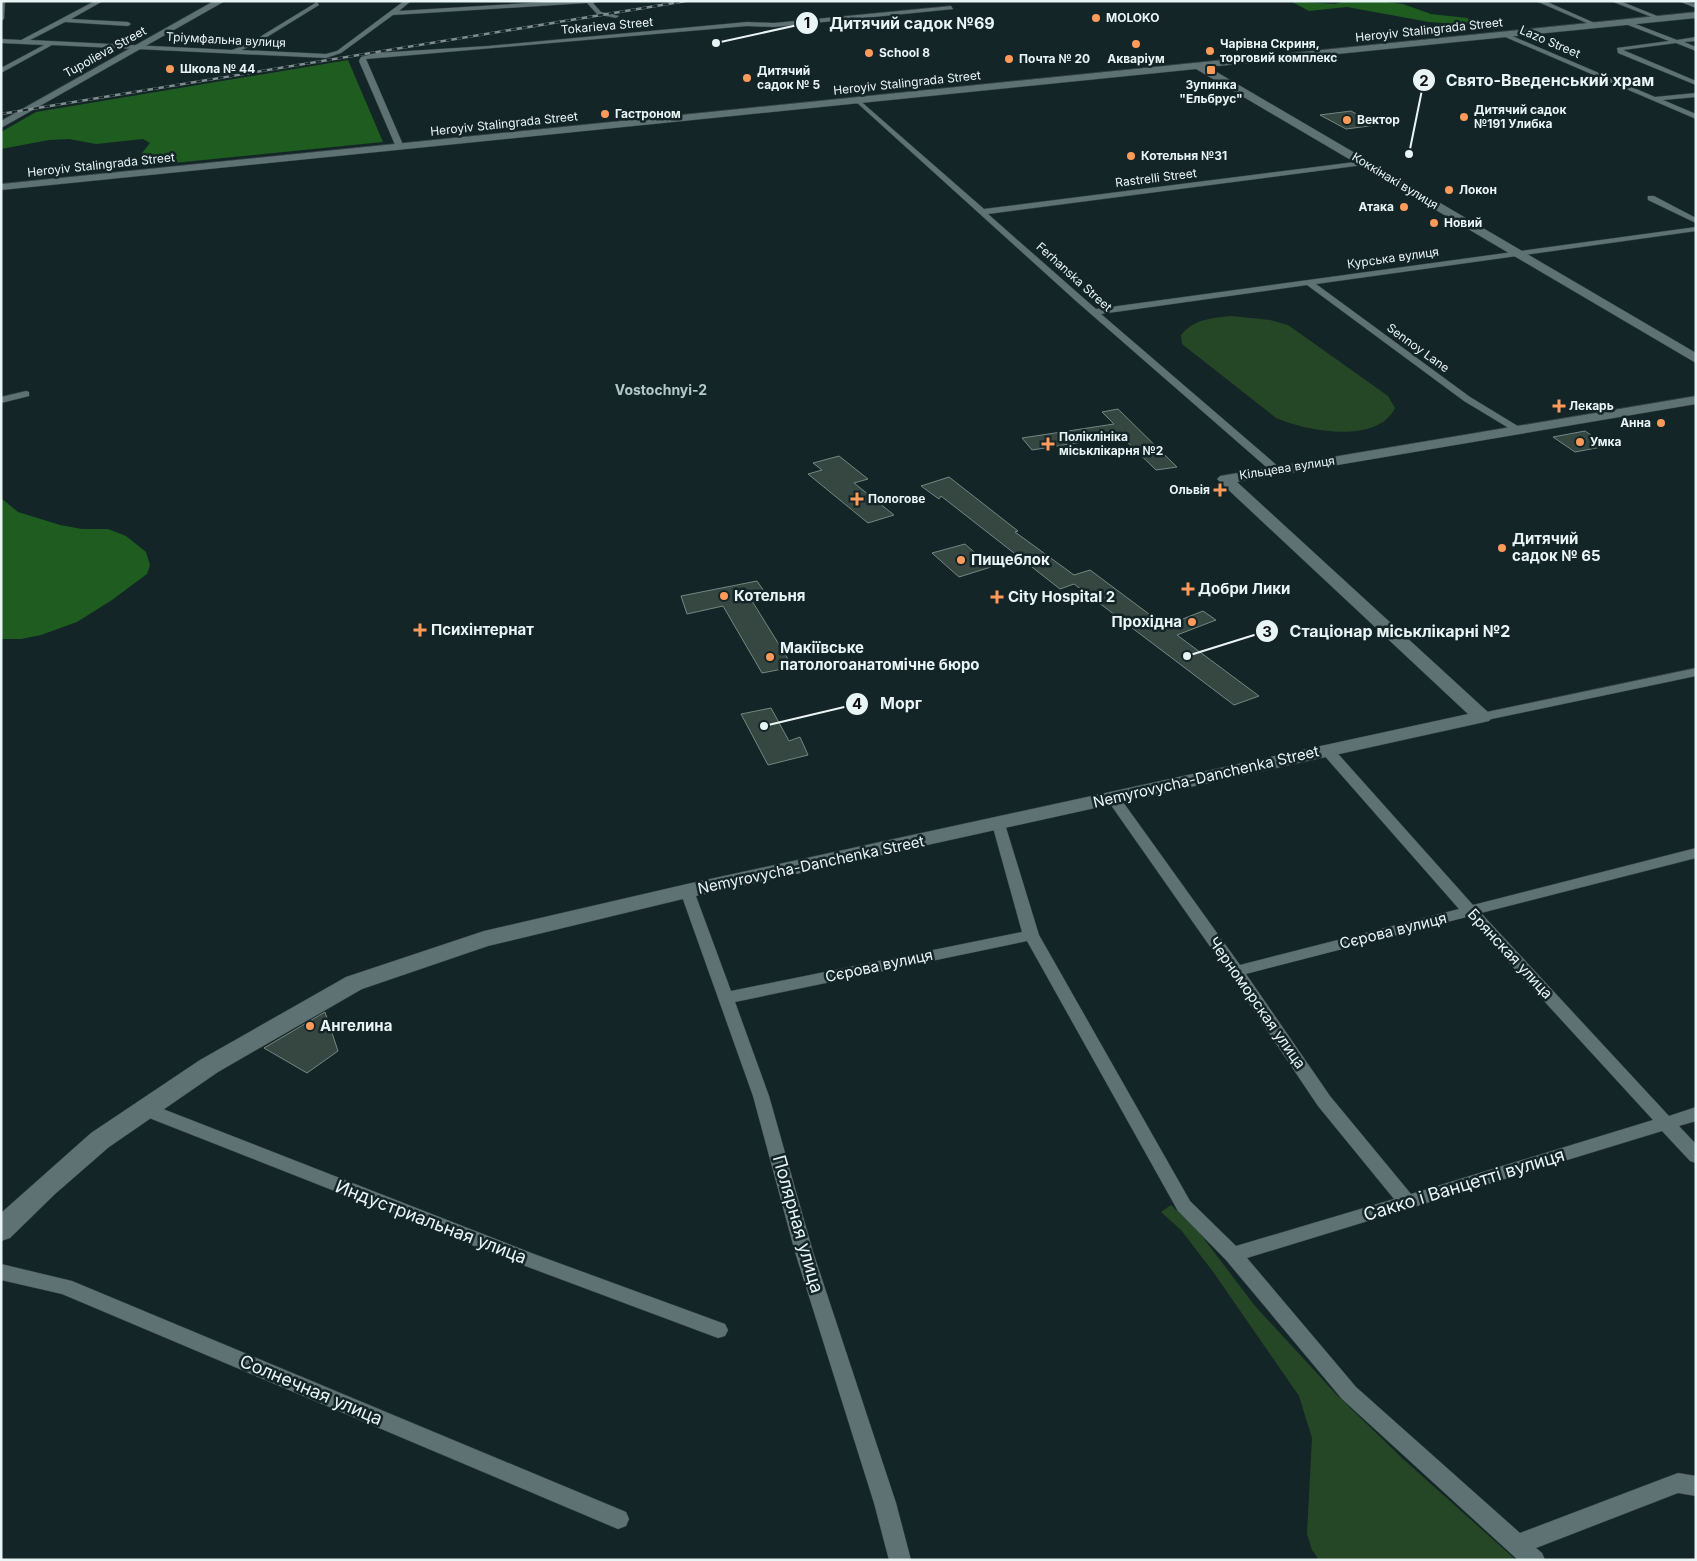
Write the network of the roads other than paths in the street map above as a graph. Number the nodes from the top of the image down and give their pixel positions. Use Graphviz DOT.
graph roads {
  1 [pos="2,1"];
  2 [pos="100,1"];
  3 [pos="221,1"];
  4 [pos="408,1"];
  5 [pos="597,1"];
  6 [pos="1539,1"];
  7 [pos="1614,1"];
  8 [pos="1683,1"];
  9 [pos="588,2"];
  10 [pos="316,4"];
  11 [pos="1696,6"];
  12 [pos="951,8"];
  13 [pos="391,13"];
  14 [pos="1696,15"];
  15 [pos="616,16"];
  16 [pos="1659,18"];
  17 [pos="1,19"];
  18 [pos="63,20"];
  19 [pos="1625,22"];
  20 [pos="128,24"];
  21 [pos="1596,25"];
  22 [pos="1504,35"];
  23 [pos="1696,39"];
  24 [pos="1,42"];
  25 [pos="21,42"];
  26 [pos="1675,42"];
  27 [pos="51,44"];
  28 [pos="140,47"];
  29 [pos="1696,49"];
  30 [pos="231,51"];
  31 [pos="1197,65"];
  32 [pos="1,71"];
  33 [pos="1696,83"];
  34 [pos="1696,95"];
  35 [pos="1654,99"];
  36 [pos="857,100"];
  37 [pos="1696,118"];
  38 [pos="1,125"];
  39 [pos="400,147"];
  40 [pos="1364,163"];
  41 [pos="1,187"];
  42 [pos="1651,198"];
  43 [pos="982,212"];
  44 [pos="1696,221"];
  45 [pos="1696,229"];
  46 [pos="1516,254"];
  47 [pos="1308,282"];
  48 [pos="1094,312"];
  49 [pos="1696,359"];
  50 [pos="26,394"];
  51 [pos="1,400"];
  52 [pos="1696,400"];
  53 [pos="1517,430"];
  54 [pos="1276,470"];
  55 [pos="1696,672"];
  56 [pos="1482,717"];
  57 [pos="1327,750"];
  58 [pos="1113,798"];
  59 [pos="999,824"];
  60 [pos="1696,853"];
  61 [pos="687,892"];
  62 [pos="1470,911"];
  63 [pos="1031,935"];
  64 [pos="1236,971"];
  65 [pos="726,998"];
  66 [pos="145,1109"];
  67 [pos="1696,1114"];
  68 [pos="1666,1123"];
  69 [pos="1696,1156"];
  70 [pos="1407,1202"];
  71 [pos="1,1230"];
  72 [pos="1233,1255"];
  73 [pos="1,1272"];
  74 [pos="718,1330"];
  75 [pos="1696,1486"];
  76 [pos="618,1519"];
  77 [pos="1516,1545"];
  78 [pos="900,1560"];
  79 [pos="1534,1560"];
  1 -- 17 [label="street"];
  2 -- 18 [label="street"];
  3 -- 28 [label="street, Tupolieva Street"];
  4 -- 13 [label="street"];
  5 -- 9 [label="street"];
  6 -- 21 [label="street"];
  7 -- 16 [label="street"];
  8 -- 11 [label="street"];
  9 -- 13 [label="street"];
  9 -- 15 [label="street"];
  10 -- 30 [label="street"];
  12 -- 39 [label="street, Tokarieva Street"];
  13 -- 30 [label="street, Тріумфальна вулиця"];
  14 -- 16 [label="street, Heroyiv Stalingrada Street"];
  16 -- 19 [label="street, Heroyiv Stalingrada Street"];
  18 -- 20 [label="street"];
  18 -- 25 [label="street"];
  19 -- 21 [label="street, Heroyiv Stalingrada Street"];
  19 -- 26 [label="street"];
  21 -- 22 [label="street, Heroyiv Stalingrada Street"];
  22 -- 31 [label="street, Heroyiv Stalingrada Street"];
  22 -- 35 [label="street, Lazo Street"];
  23 -- 26 [label="street"];
  24 -- 25 [label="street, Тріумфальна вулиця"];
  25 -- 27 [label="street, Тріумфальна вулиця"];
  26 -- 29 [label="street"];
  26 -- 33 [label="street"];
  27 -- 28 [label="street, Тріумфальна вулиця"];
  27 -- 32 [label="street"];
  28 -- 30 [label="street, Тріумфальна вулиця"];
  28 -- 38 [label="street, Tupolieva Street"];
  31 -- 36 [label="street, Heroyiv Stalingrada Street"];
  31 -- 40 [label="street, Коккінакі вулиця"];
  34 -- 35 [label="street"];
  35 -- 37 [label="street, Lazo Street"];
  36 -- 39 [label="street, Heroyiv Stalingrada Street"];
  36 -- 43 [label="street, Ferhanska Street"];
  39 -- 41 [label="street, Heroyiv Stalingrada Street"];
  40 -- 43 [label="street, Rastrelli Street"];
  40 -- 46 [label="street, Коккінакі вулиця"];
  42 -- 44 [label="street"];
  43 -- 48 [label="street, Ferhanska Street"];
  45 -- 46 [label="street, Курська вулиця"];
  46 -- 47 [label="street, Курська вулиця"];
  46 -- 49 [label="street, Коккінакі вулиця"];
  47 -- 48 [label="street, Курська вулиця"];
  47 -- 53 [label="street, Sennoy Lane"];
  48 -- 54 [label="street, Ferhanska Street"];
  50 -- 51 [label="street"];
  52 -- 53 [label="street, Кільцева вулиця"];
  53 -- 54 [label="street, Кільцева вулиця"];
  54 -- 56 [label="street, Кільцева вулиця"];
  55 -- 56 [label="street, Nemyrovycha-Danchenka Street"];
  56 -- 57 [label="street, Nemyrovycha-Danchenka Street"];
  57 -- 58 [label="street, Nemyrovycha-Danchenka Street"];
  57 -- 62 [label="street, Брянская улица"];
  58 -- 59 [label="street, Nemyrovycha-Danchenka Street"];
  58 -- 64 [label="street, Черноморская улица"];
  59 -- 61 [label="street, Nemyrovycha-Danchenka Street"];
  59 -- 63 [label="street"];
  60 -- 62 [label="street, Сєрова вулиця"];
  61 -- 65 [label="street, Полярная улица"];
  61 -- 66 [label="street, Nemyrovycha-Danchenka Street"];
  62 -- 64 [label="street, Сєрова вулиця"];
  62 -- 68 [label="street, Брянская улица"];
  63 -- 65 [label="street, Сєрова вулиця"];
  63 -- 72 [label="street"];
  64 -- 70 [label="street, Черноморская улица"];
  65 -- 78 [label="street, Полярная улица"];
  66 -- 71 [label="street, Nemyrovycha-Danchenka Street"];
  66 -- 74 [label="street, Индустриальная улица"];
  67 -- 68 [label="street, Сакко і Ванцетті вулиця"];
  68 -- 69 [label="street, Брянская улица"];
  68 -- 70 [label="street, Сакко і Ванцетті вулиця"];
  70 -- 72 [label="street, Сакко і Ванцетті вулиця"];
  72 -- 77 [label="street"];
  73 -- 76 [label="street, Солнечная улица"];
  75 -- 77 [label="street"];
  77 -- 79 [label="street"];
}
